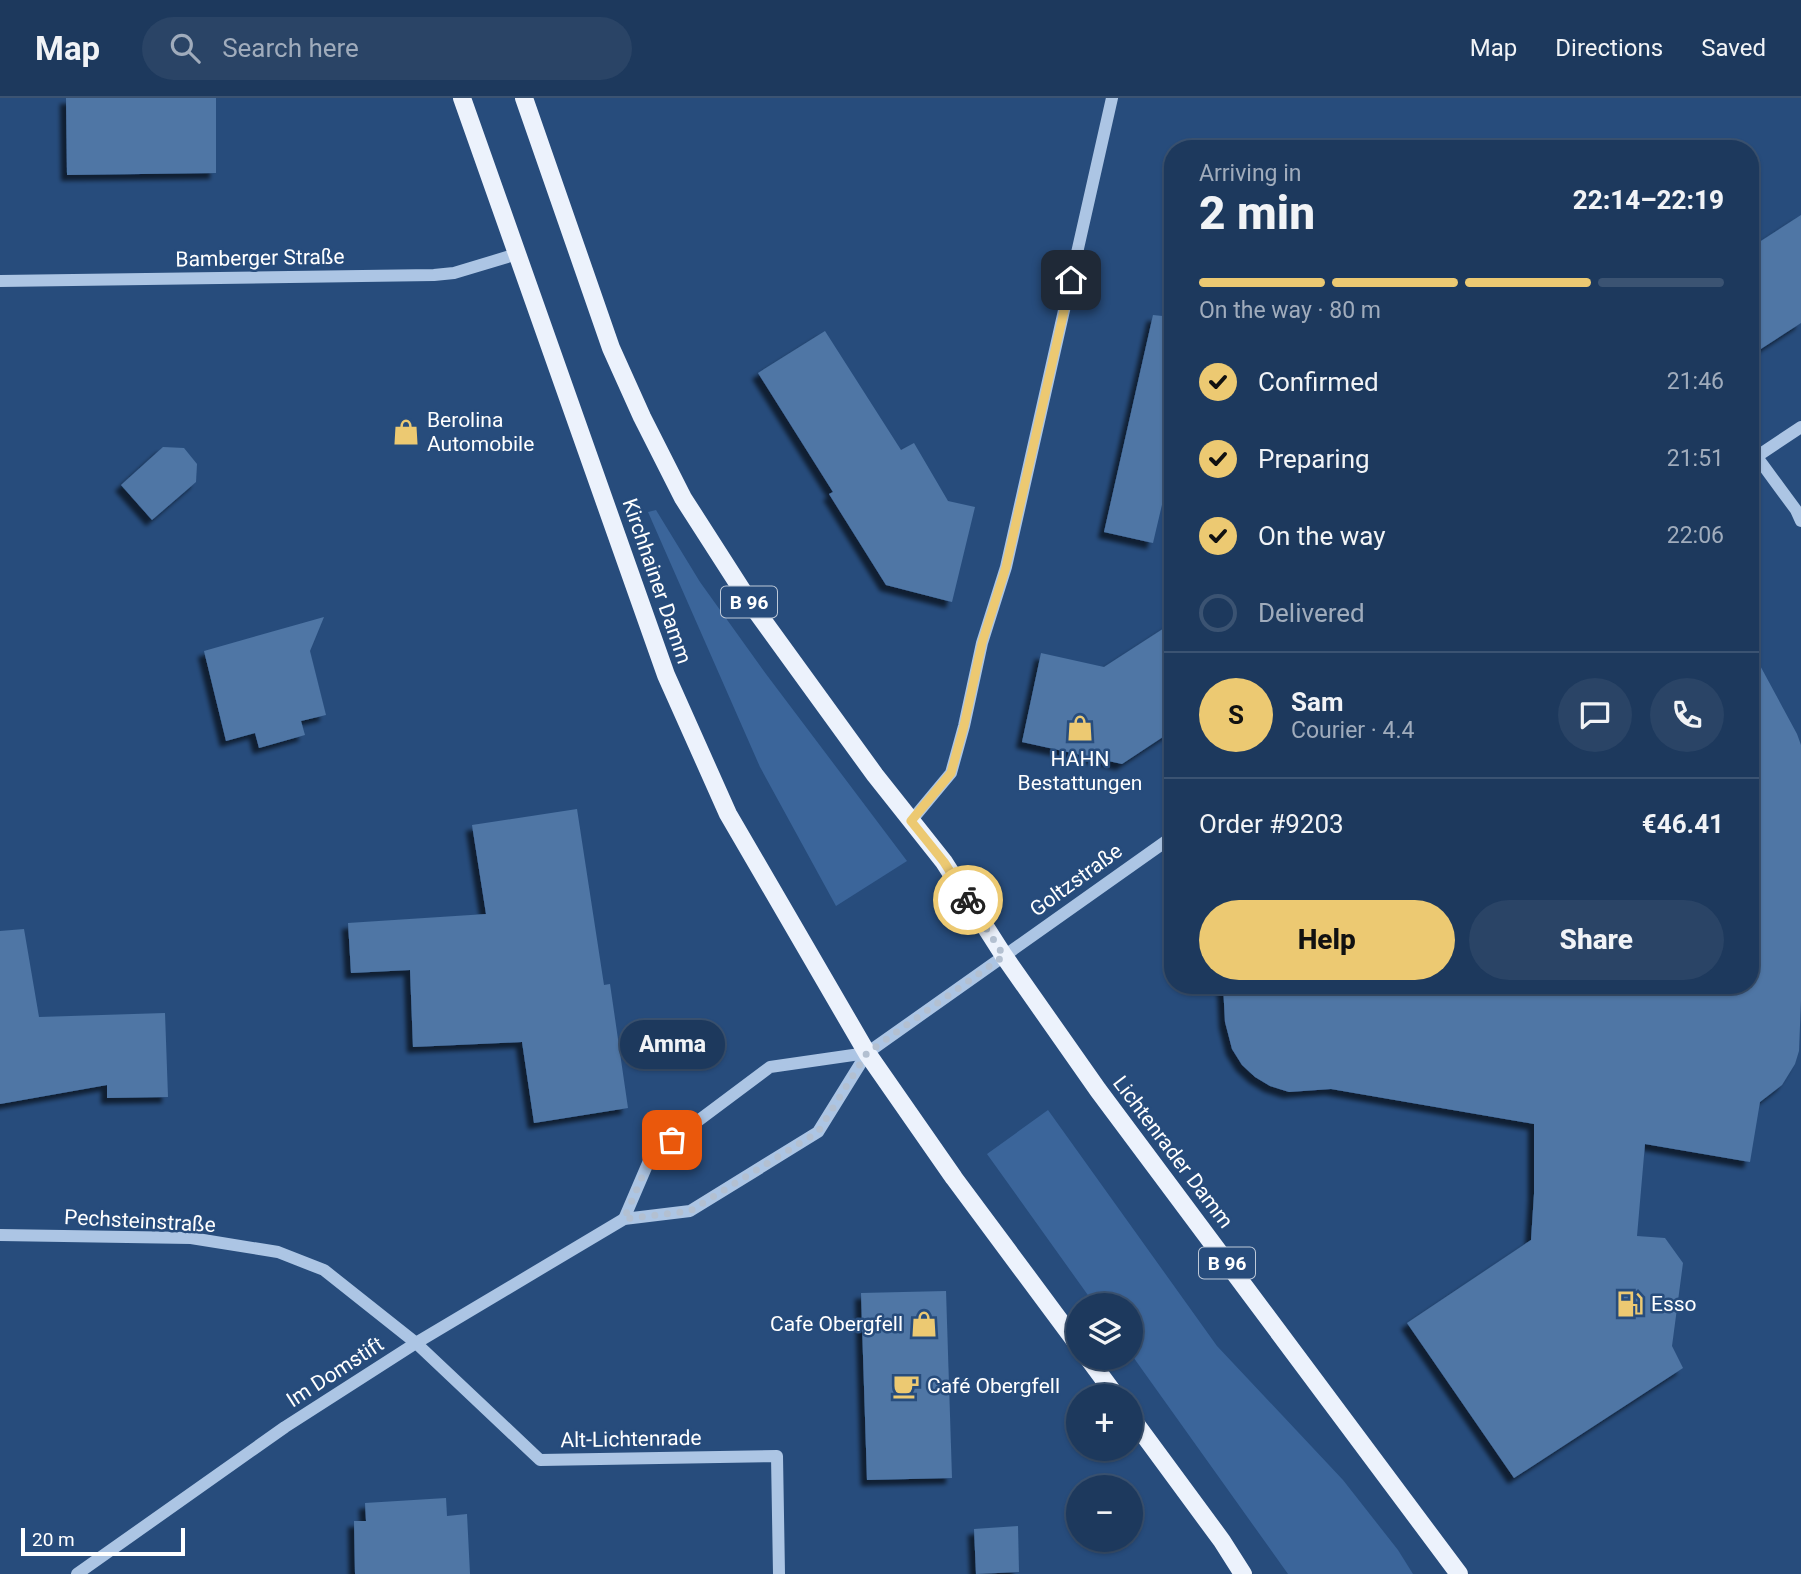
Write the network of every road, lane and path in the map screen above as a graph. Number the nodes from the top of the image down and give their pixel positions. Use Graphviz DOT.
graph roads {
  1 [pos="462,98"];
  2 [pos="524,98"];
  3 [pos="1112,98"];
  4 [pos="517,254"];
  5 [pos="0,281"];
  6 [pos="1801,428"];
  7 [pos="1759,456"];
  8 [pos="1759,465"];
  9 [pos="1801,521"];
  10 [pos="911,821"];
  11 [pos="1164,843"];
  12 [pos="1004,956"];
  13 [pos="867,1053"];
  14 [pos="624,1219"];
  15 [pos="0,1235"];
  16 [pos="1066,1329"];
  17 [pos="416,1343"];
  18 [pos="1143,1434"];
  19 [pos="77,1574"];
  20 [pos="779,1574"];
  21 [pos="1243,1574"];
  22 [pos="1459,1574"];
  1 -- 4 [label="main road, Kirchhainer Damm"];
  2 -- 10 [label="main road, B 96"];
  3 -- 10 [label="street"];
  4 -- 5 [label="street, Bamberger Straße"];
  4 -- 13 [label="main road, Kirchhainer Damm"];
  6 -- 7 [label="street"];
  8 -- 9 [label="street"];
  10 -- 12 [label="main road, B 96"];
  11 -- 12 [label="street, Goltzstraße"];
  12 -- 13 [label="street, Goltzstraße"];
  12 -- 22 [label="main road, Lichtenrader Damm / B 96"];
  13 -- 14 [label="street, Im Domstift"];
  13 -- 14 [label="street"];
  13 -- 16 [label="main road"];
  14 -- 17 [label="street, Im Domstift"];
  15 -- 17 [label="street, Pechsteinstraße"];
  17 -- 19 [label="street, Im Domstift"];
  17 -- 20 [label="street, Alt-Lichtenrade"];
  18 -- 21 [label="main road"];
}
